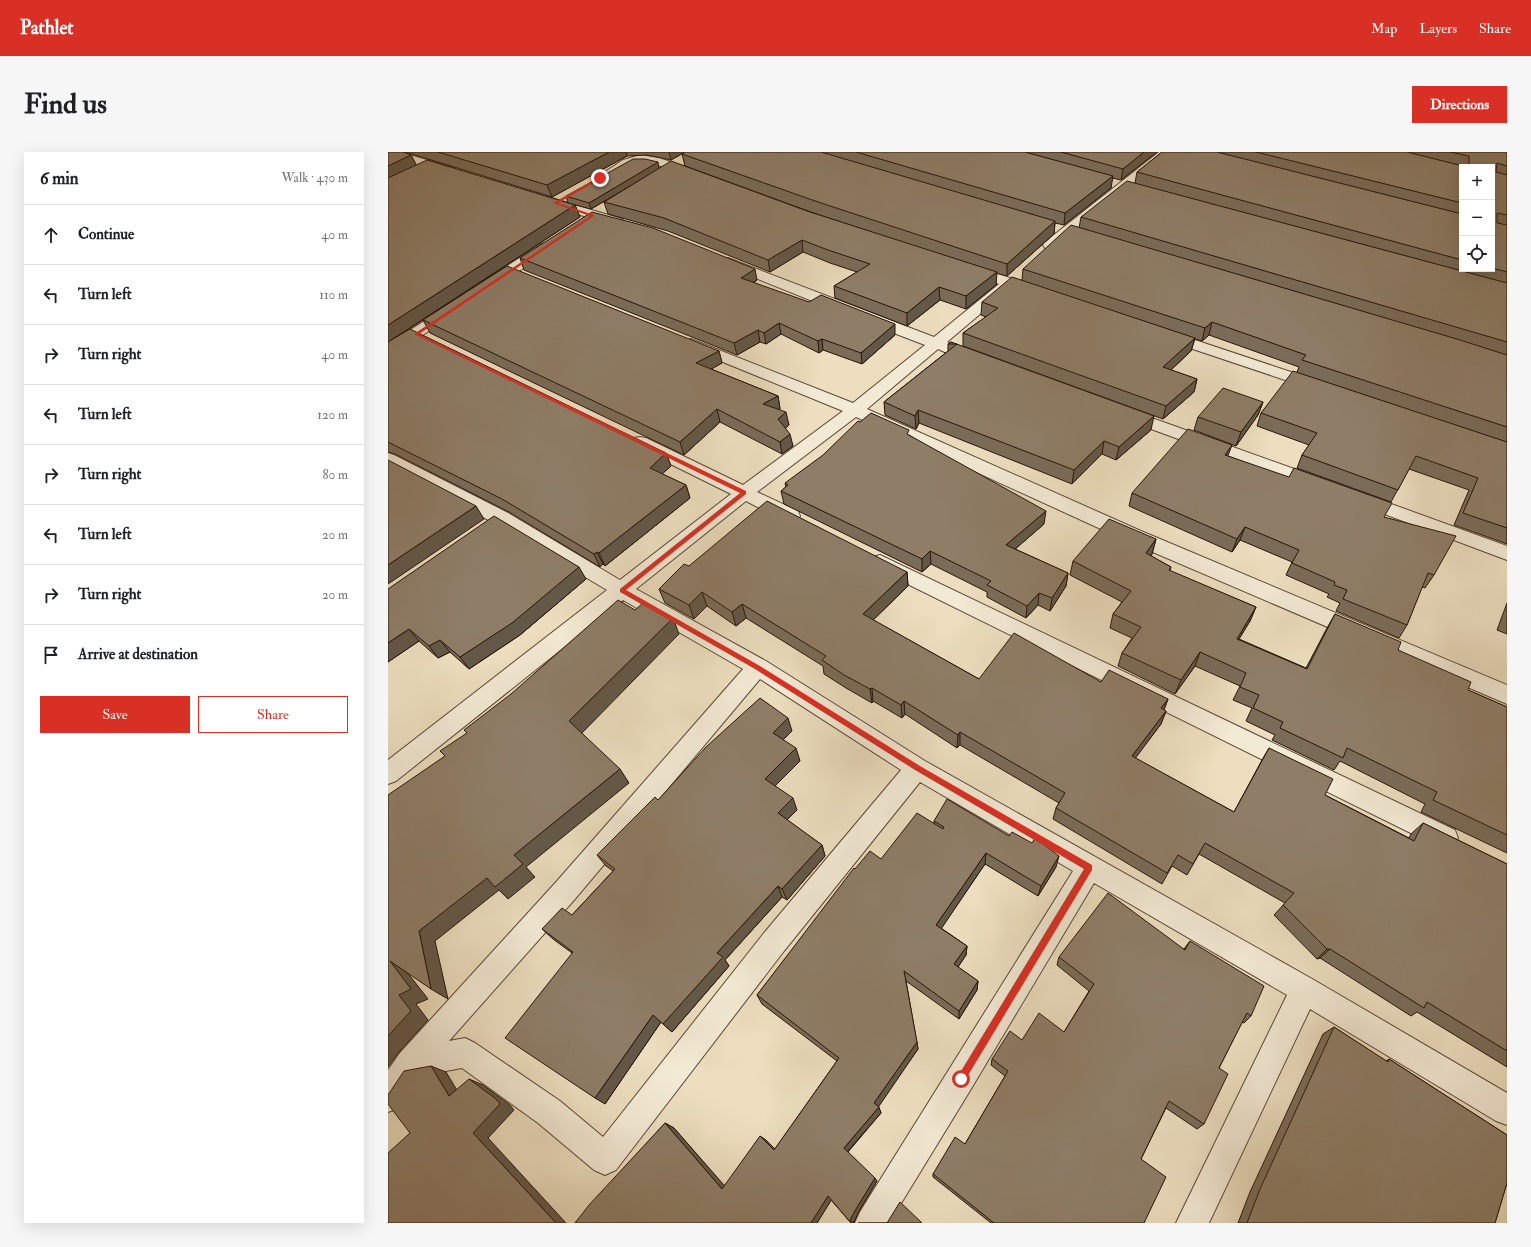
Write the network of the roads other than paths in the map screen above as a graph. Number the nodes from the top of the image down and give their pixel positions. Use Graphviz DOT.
graph roads {
  1 [pos="389,152"];
  2 [pos="1166,152"];
  3 [pos="432,165"];
  4 [pos="419,172"];
  5 [pos="461,174"];
  6 [pos="600,178"];
  7 [pos="707,180"];
  8 [pos="533,196"];
  9 [pos="568,196"];
  10 [pos="555,203"];
  11 [pos="611,204"];
  12 [pos="587,220"];
  13 [pos="631,226"];
  14 [pos="555,241"];
  15 [pos="713,256"];
  16 [pos="1038,257"];
  17 [pos="957,266"];
  18 [pos="1015,277"];
  19 [pos="479,292"];
  20 [pos="1047,295"];
  21 [pos="460,304"];
  22 [pos="1152,331"];
  23 [pos="416,334"];
  24 [pos="679,339"];
  25 [pos="935,343"];
  26 [pos="437,344"];
  27 [pos="389,349"];
  28 [pos="987,362"];
  29 [pos="1334,391"];
  30 [pos="1113,409"];
  31 [pos="854,410"];
  32 [pos="623,434"];
  33 [pos="388,459"];
  34 [pos="744,493"];
  35 [pos="807,525"];
  36 [pos="1507,553"];
  37 [pos="864,554"];
  38 [pos="622,590"];
  39 [pos="758,667"];
  40 [pos="1507,695"];
  41 [pos="917,768"];
  42 [pos="388,774"];
  43 [pos="1464,847"];
  44 [pos="1089,868"];
  45 [pos="1304,990"];
  46 [pos="410,1063"];
  47 [pos="388,1097"];
  48 [pos="1507,1110"];
  49 [pos="871,1223"];
  50 [pos="1192,1223"];
  1 -- 3 [label="street"];
  2 -- 16 [label="street"];
  3 -- 4 [label="street"];
  3 -- 5 [label="street"];
  6 -- 7 [label="street"];
  8 -- 10 [label="street"];
  9 -- 10 [label="street"];
  10 -- 12 [label="street"];
  11 -- 12 [label="street"];
  12 -- 13 [label="street"];
  14 -- 19 [label="street"];
  15 -- 25 [label="street"];
  17 -- 18 [label="street"];
  18 -- 20 [label="street"];
  18 -- 25 [label="street"];
  21 -- 23 [label="street"];
  22 -- 29 [label="street"];
  23 -- 26 [label="street"];
  23 -- 27 [label="street"];
  24 -- 31 [label="street"];
  25 -- 28 [label="street"];
  25 -- 31 [label="street"];
  30 -- 36 [label="street"];
  31 -- 34 [label="street"];
  31 -- 40 [label="street"];
  32 -- 34 [label="street"];
  33 -- 38 [label="street"];
  34 -- 35 [label="street"];
  34 -- 38 [label="street"];
  37 -- 43 [label="street"];
  38 -- 39 [label="street"];
  38 -- 42 [label="street"];
  39 -- 41 [label="street"];
  39 -- 46 [label="street"];
  41 -- 44 [label="street"];
  41 -- 46 [label="street"];
  44 -- 45 [label="street"];
  44 -- 49 [label="street"];
  45 -- 48 [label="street"];
  45 -- 50 [label="street"];
  46 -- 47 [label="street"];
}
